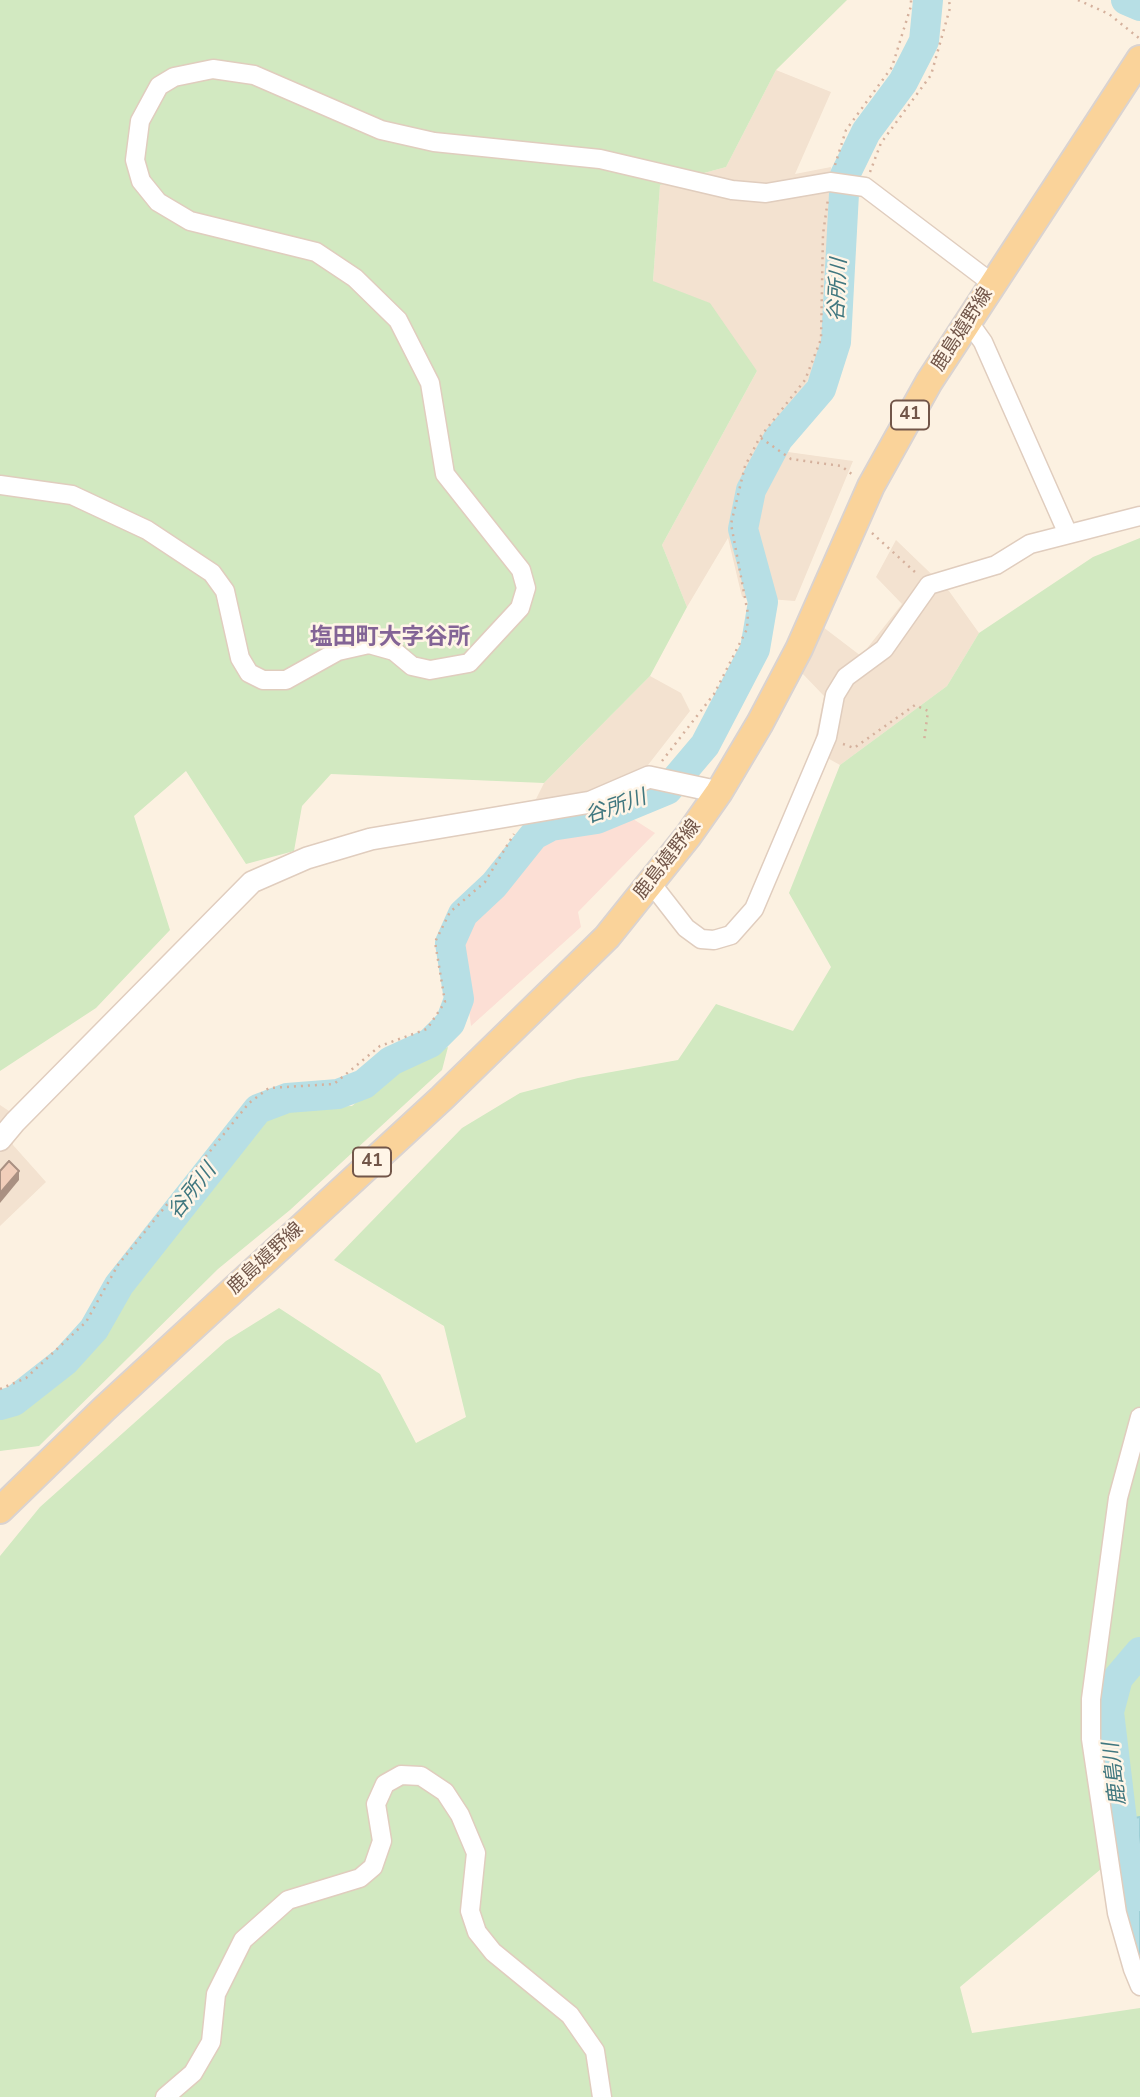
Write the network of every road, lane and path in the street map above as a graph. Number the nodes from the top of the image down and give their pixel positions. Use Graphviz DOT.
graph roads {
  1 [pos="911,0"];
  2 [pos="949,0"];
  3 [pos="1078,0"];
  4 [pos="1140,39"];
  5 [pos="1140,59"];
  6 [pos="830,182"];
  7 [pos="865,187"];
  8 [pos="993,284"];
  9 [pos="968,321"];
  10 [pos="760,438"];
  11 [pos="0,485"];
  12 [pos="870,486"];
  13 [pos="1140,516"];
  14 [pos="856,518"];
  15 [pos="1068,534"];
  16 [pos="929,585"];
  17 [pos="827,737"];
  18 [pos="924,741"];
  19 [pos="649,776"];
  20 [pos="719,792"];
  21 [pos="526,813"];
  22 [pos="651,883"];
  23 [pos="0,1140"];
  24 [pos="0,1389"];
  25 [pos="1140,1417"];
  26 [pos="0,1510"];
  27 [pos="1140,1986"];
  28 [pos="164,2097"];
  29 [pos="602,2097"];
  1 -- 6 [label="path"];
  2 -- 7 [label="path"];
  3 -- 4 [label="path"];
  5 -- 8 [label="main road, 鹿島嬉野線 / 41"];
  6 -- 7 [label="street"];
  6 -- 10 [label="path"];
  6 -- 11 [label="street"];
  7 -- 8 [label="street"];
  8 -- 9 [label="main road, 鹿島嬉野線 / 41"];
  9 -- 12 [label="main road, 鹿島嬉野線 / 41"];
  9 -- 15 [label="street"];
  10 -- 12 [label="path"];
  10 -- 19 [label="path"];
  12 -- 14 [label="main road, 鹿島嬉野線 / 41"];
  13 -- 15 [label="street"];
  14 -- 16 [label="path"];
  14 -- 20 [label="main road, 鹿島嬉野線 / 41"];
  15 -- 16 [label="street"];
  16 -- 17 [label="street"];
  17 -- 18 [label="path"];
  17 -- 22 [label="street"];
  19 -- 20 [label="street"];
  19 -- 21 [label="street"];
  20 -- 22 [label="main road, 鹿島嬉野線 / 41"];
  21 -- 23 [label="street"];
  21 -- 24 [label="path"];
  22 -- 26 [label="main road, 鹿島嬉野線 / 41"];
  25 -- 27 [label="street"];
  28 -- 29 [label="street"];
}
